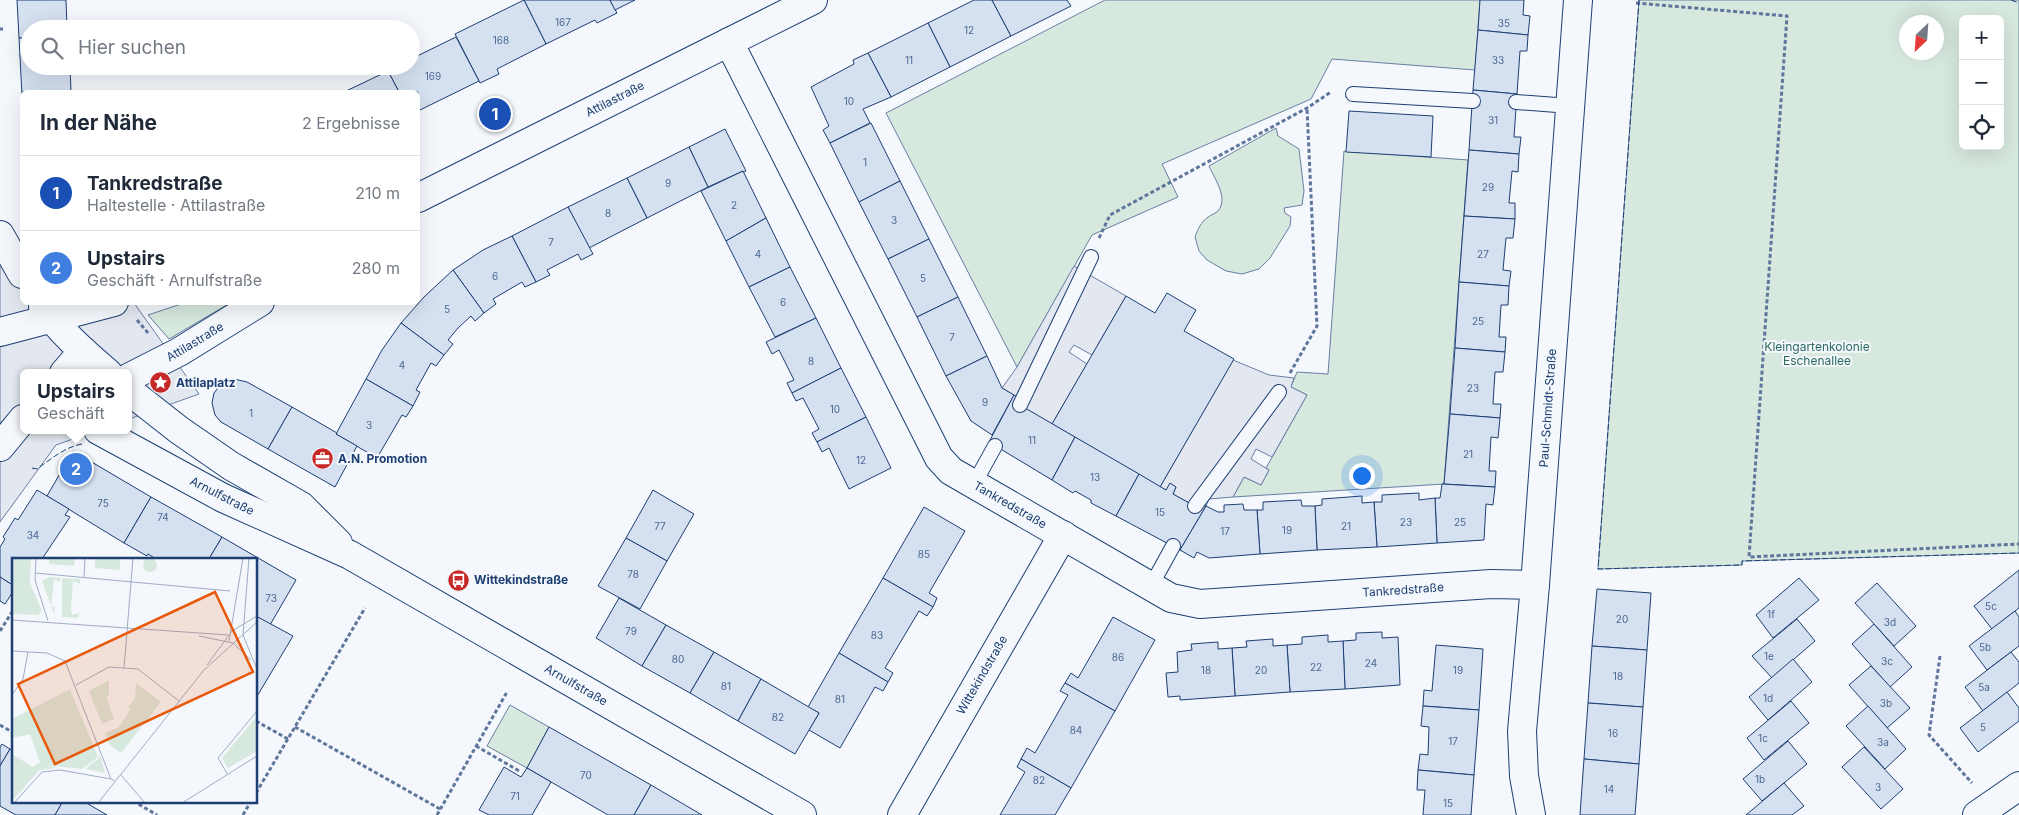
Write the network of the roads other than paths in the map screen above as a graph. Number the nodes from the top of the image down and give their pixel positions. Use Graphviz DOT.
graph roads {
  1 [pos="813,0"];
  2 [pos="1578,0"];
  3 [pos="729,42"];
  4 [pos="1353,94"];
  5 [pos="1473,101"];
  6 [pos="1516,102"];
  7 [pos="1570,106"];
  8 [pos="420,197"];
  9 [pos="0,235"];
  10 [pos="1091,257"];
  11 [pos="20,270"];
  12 [pos="91,305"];
  13 [pos="255,305"];
  14 [pos="46,311"];
  15 [pos="0,332"];
  16 [pos="83,351"];
  17 [pos="67,369"];
  18 [pos="103,369"];
  19 [pos="132,376"];
  20 [pos="1279,392"];
  21 [pos="132,393"];
  22 [pos="1020,406"];
  23 [pos="105,434"];
  24 [pos="996,446"];
  25 [pos="974,484"];
  26 [pos="1195,506"];
  27 [pos="1063,535"];
  28 [pos="1173,546"];
  29 [pos="350,555"];
  30 [pos="1535,585"];
  31 [pos="1151,586"];
  32 [pos="2019,786"];
  33 [pos="802,815"];
  34 [pos="902,815"];
  35 [pos="1531,815"];
  36 [pos="1977,815"];
  1 -- 3 [label="street, Attilastraße"];
  2 -- 7 [label="street, Paul-Schmidt-Straße"];
  3 -- 8 [label="street, Attilastraße"];
  3 -- 25 [label="street, Tankredstraße"];
  4 -- 5 [label="lane"];
  6 -- 7 [label="lane"];
  7 -- 30 [label="street, Paul-Schmidt-Straße"];
  9 -- 11 [label="street"];
  10 -- 22 [label="lane"];
  12 -- 14 [label="street"];
  13 -- 19 [label="street, Attilastraße"];
  14 -- 15 [label="street"];
  14 -- 16 [label="street"];
  16 -- 17 [label="street"];
  16 -- 18 [label="street"];
  20 -- 26 [label="lane"];
  21 -- 29 [label="street, Arnulfstraße"];
  23 -- 29 [label="street, Arnulfstraße"];
  24 -- 25 [label="lane"];
  25 -- 27 [label="street, Tankredstraße"];
  27 -- 31 [label="street, Tankredstraße"];
  27 -- 34 [label="street, Wittekindstraße"];
  28 -- 31 [label="lane"];
  29 -- 33 [label="street, Arnulfstraße"];
  30 -- 31 [label="street, Tankredstraße"];
  30 -- 35 [label="street, Paul-Schmidt-Straße"];
  32 -- 36 [label="street"];
}
